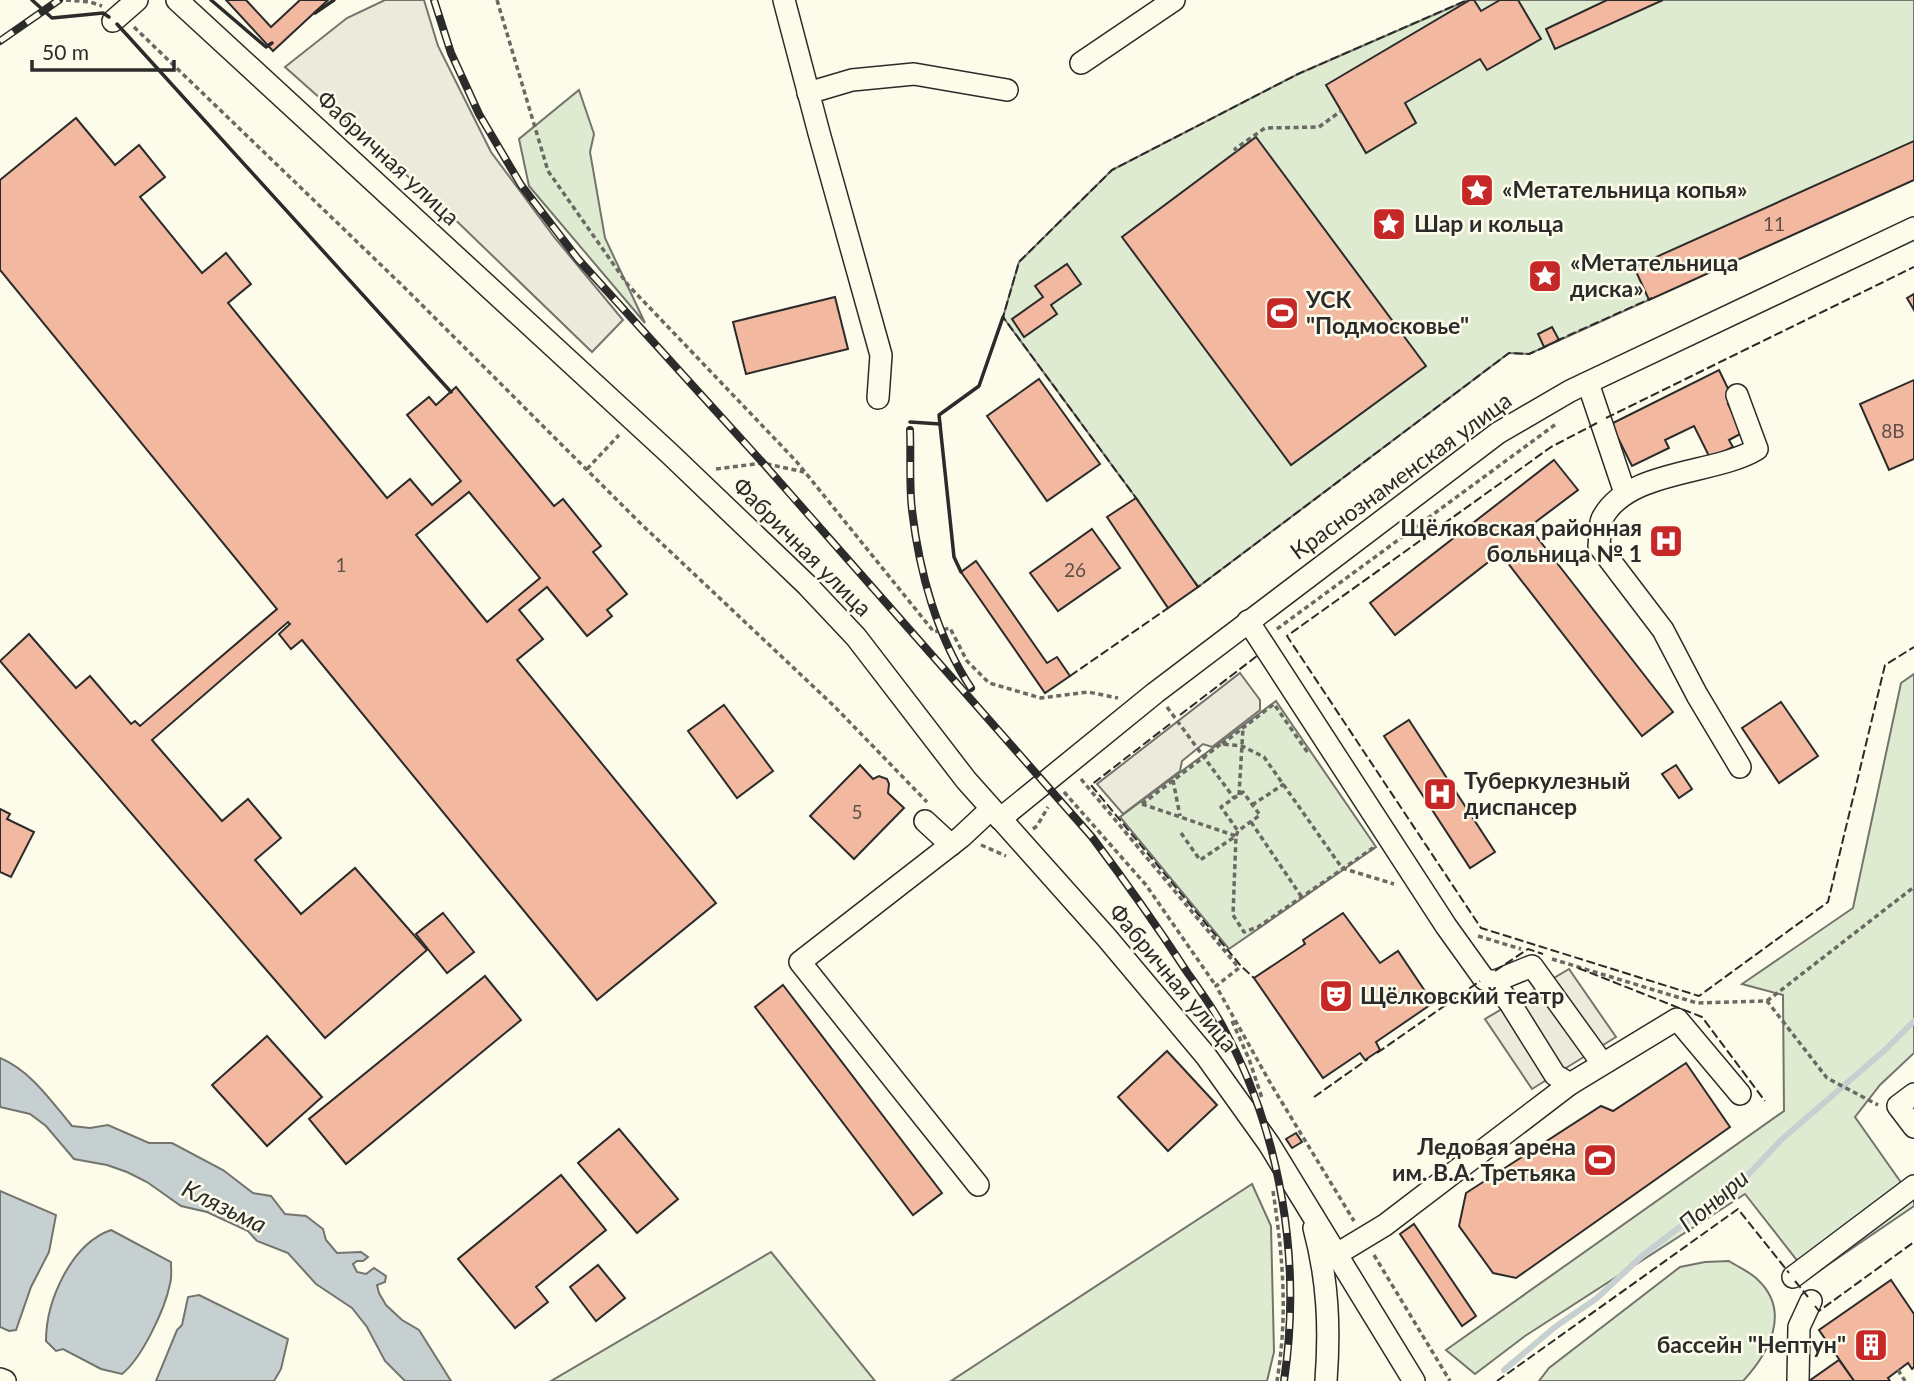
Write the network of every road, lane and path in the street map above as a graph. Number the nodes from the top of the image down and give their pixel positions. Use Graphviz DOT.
graph roads {
  1 [pos="66,0"];
  2 [pos="177,0"];
  3 [pos="498,0"];
  4 [pos="785,0"];
  5 [pos="1174,0"];
  6 [pos="123,12"];
  7 [pos="1081,63"];
  8 [pos="1007,90"];
  9 [pos="808,93"];
  10 [pos="1342,111"];
  11 [pos="1237,151"];
  12 [pos="1914,228"];
  13 [pos="1588,383"];
  14 [pos="1737,395"];
  15 [pos="878,398"];
  16 [pos="1557,423"];
  17 [pos="621,433"];
  18 [pos="587,469"];
  19 [pos="716,469"];
  20 [pos="806,473"];
  21 [pos="1625,492"];
  22 [pos="1248,621"];
  23 [pos="1261,640"];
  24 [pos="1155,693"];
  25 [pos="1118,698"];
  26 [pos="1179,702"];
  27 [pos="1169,710"];
  28 [pos="1243,728"];
  29 [pos="1221,744"];
  30 [pos="1242,746"];
  31 [pos="1204,757"];
  32 [pos="1312,760"];
  33 [pos="1740,767"];
  34 [pos="1077,774"];
  35 [pos="1173,780"];
  36 [pos="1284,784"];
  37 [pos="1062,789"];
  38 [pos="1239,795"];
  39 [pos="1234,798"];
  40 [pos="1049,805"];
  41 [pos="1252,805"];
  42 [pos="996,814"];
  43 [pos="929,815"];
  44 [pos="1181,817"];
  45 [pos="1251,822"];
  46 [pos="1033,829"];
  47 [pos="1181,833"];
  48 [pos="1237,834"];
  49 [pos="1365,837"];
  50 [pos="956,841"];
  51 [pos="1014,865"];
  52 [pos="1342,868"];
  53 [pos="1399,886"];
  54 [pos="1914,887"];
  55 [pos="1301,896"];
  56 [pos="1446,926"];
  57 [pos="1525,950"];
  58 [pos="1552,958"];
  59 [pos="1493,982"];
  60 [pos="1216,986"];
  61 [pos="1767,1002"];
  62 [pos="1225,1003"];
  63 [pos="1602,1063"];
  64 [pos="1570,1084"];
  65 [pos="1740,1094"];
  66 [pos="1906,1100"];
  67 [pos="1265,1109"];
  68 [pos="1914,1127"];
  69 [pos="978,1185"];
  70 [pos="1914,1186"];
  71 [pos="1281,1192"];
  72 [pos="1308,1206"];
  73 [pos="1364,1237"];
  74 [pos="1337,1254"];
  75 [pos="1793,1277"];
  76 [pos="1811,1301"];
  77 [pos="1898,1370"];
  78 [pos="1277,1381"];
  79 [pos="1326,1381"];
  80 [pos="1415,1381"];
  81 [pos="1450,1381"];
  82 [pos="1798,1381"];
  83 [pos="1905,1381"];
  1 -- 6 [label="path"];
  2 -- 42 [label="street, Фабричная улица"];
  3 -- 20 [label="path"];
  4 -- 9 [label="street"];
  5 -- 7 [label="street"];
  6 -- 18 [label="path"];
  8 -- 9 [label="street"];
  9 -- 15 [label="street"];
  10 -- 11 [label="path"];
  12 -- 13 [label="street, Краснознаменская улица"];
  13 -- 21 [label="street"];
  13 -- 22 [label="street, Краснознаменская улица"];
  14 -- 21 [label="street"];
  16 -- 23 [label="path"];
  17 -- 18 [label="path"];
  18 -- 43 [label="path"];
  19 -- 20 [label="path"];
  20 -- 25 [label="path"];
  21 -- 33 [label="street"];
  22 -- 23 [label="street"];
  22 -- 24 [label="street, Краснознаменская улица"];
  23 -- 56 [label="street"];
  24 -- 27 [label="path"];
  24 -- 42 [label="street, Краснознаменская улица"];
  26 -- 27 [label="path"];
  27 -- 31 [label="path"];
  28 -- 29 [label="path"];
  28 -- 30 [label="path"];
  28 -- 32 [label="path"];
  29 -- 30 [label="path"];
  29 -- 31 [label="path"];
  30 -- 36 [label="path"];
  30 -- 38 [label="path"];
  31 -- 35 [label="path"];
  31 -- 39 [label="path"];
  34 -- 60 [label="path"];
  35 -- 44 [label="path"];
  35 -- 44 [label="path"];
  36 -- 41 [label="path"];
  36 -- 52 [label="path"];
  37 -- 60 [label="path"];
  38 -- 39 [label="path"];
  38 -- 41 [label="path"];
  39 -- 48 [label="path"];
  40 -- 46 [label="path"];
  41 -- 45 [label="path"];
  42 -- 50 [label="street, Краснознаменская улица"];
  42 -- 72 [label="street, Фабричная улица"];
  43 -- 50 [label="street"];
  44 -- 48 [label="path"];
  45 -- 48 [label="path"];
  45 -- 55 [label="path"];
  47 -- 48 [label="path"];
  48 -- 55 [label="path"];
  49 -- 52 [label="path"];
  50 -- 51 [label="path"];
  50 -- 69 [label="street, Краснознаменская улица"];
  52 -- 53 [label="path"];
  52 -- 55 [label="path"];
  54 -- 61 [label="path"];
  56 -- 57 [label="path"];
  56 -- 59 [label="street"];
  58 -- 61 [label="path"];
  59 -- 63 [label="street"];
  59 -- 64 [label="street"];
  60 -- 62 [label="path"];
  61 -- 66 [label="path"];
  62 -- 67 [label="path"];
  62 -- 73 [label="path"];
  63 -- 64 [label="street"];
  63 -- 65 [label="street"];
  64 -- 73 [label="street"];
  66 -- 68 [label="street"];
  70 -- 75 [label="street"];
  71 -- 78 [label="path"];
  72 -- 74 [label="street, Фабричная улица"];
  72 -- 79 [label="street, Фабричная улица"];
  73 -- 74 [label="street"];
  73 -- 81 [label="path"];
  74 -- 80 [label="street, Фабричная улица"];
  76 -- 82 [label="street"];
  77 -- 83 [label="path"];
}
